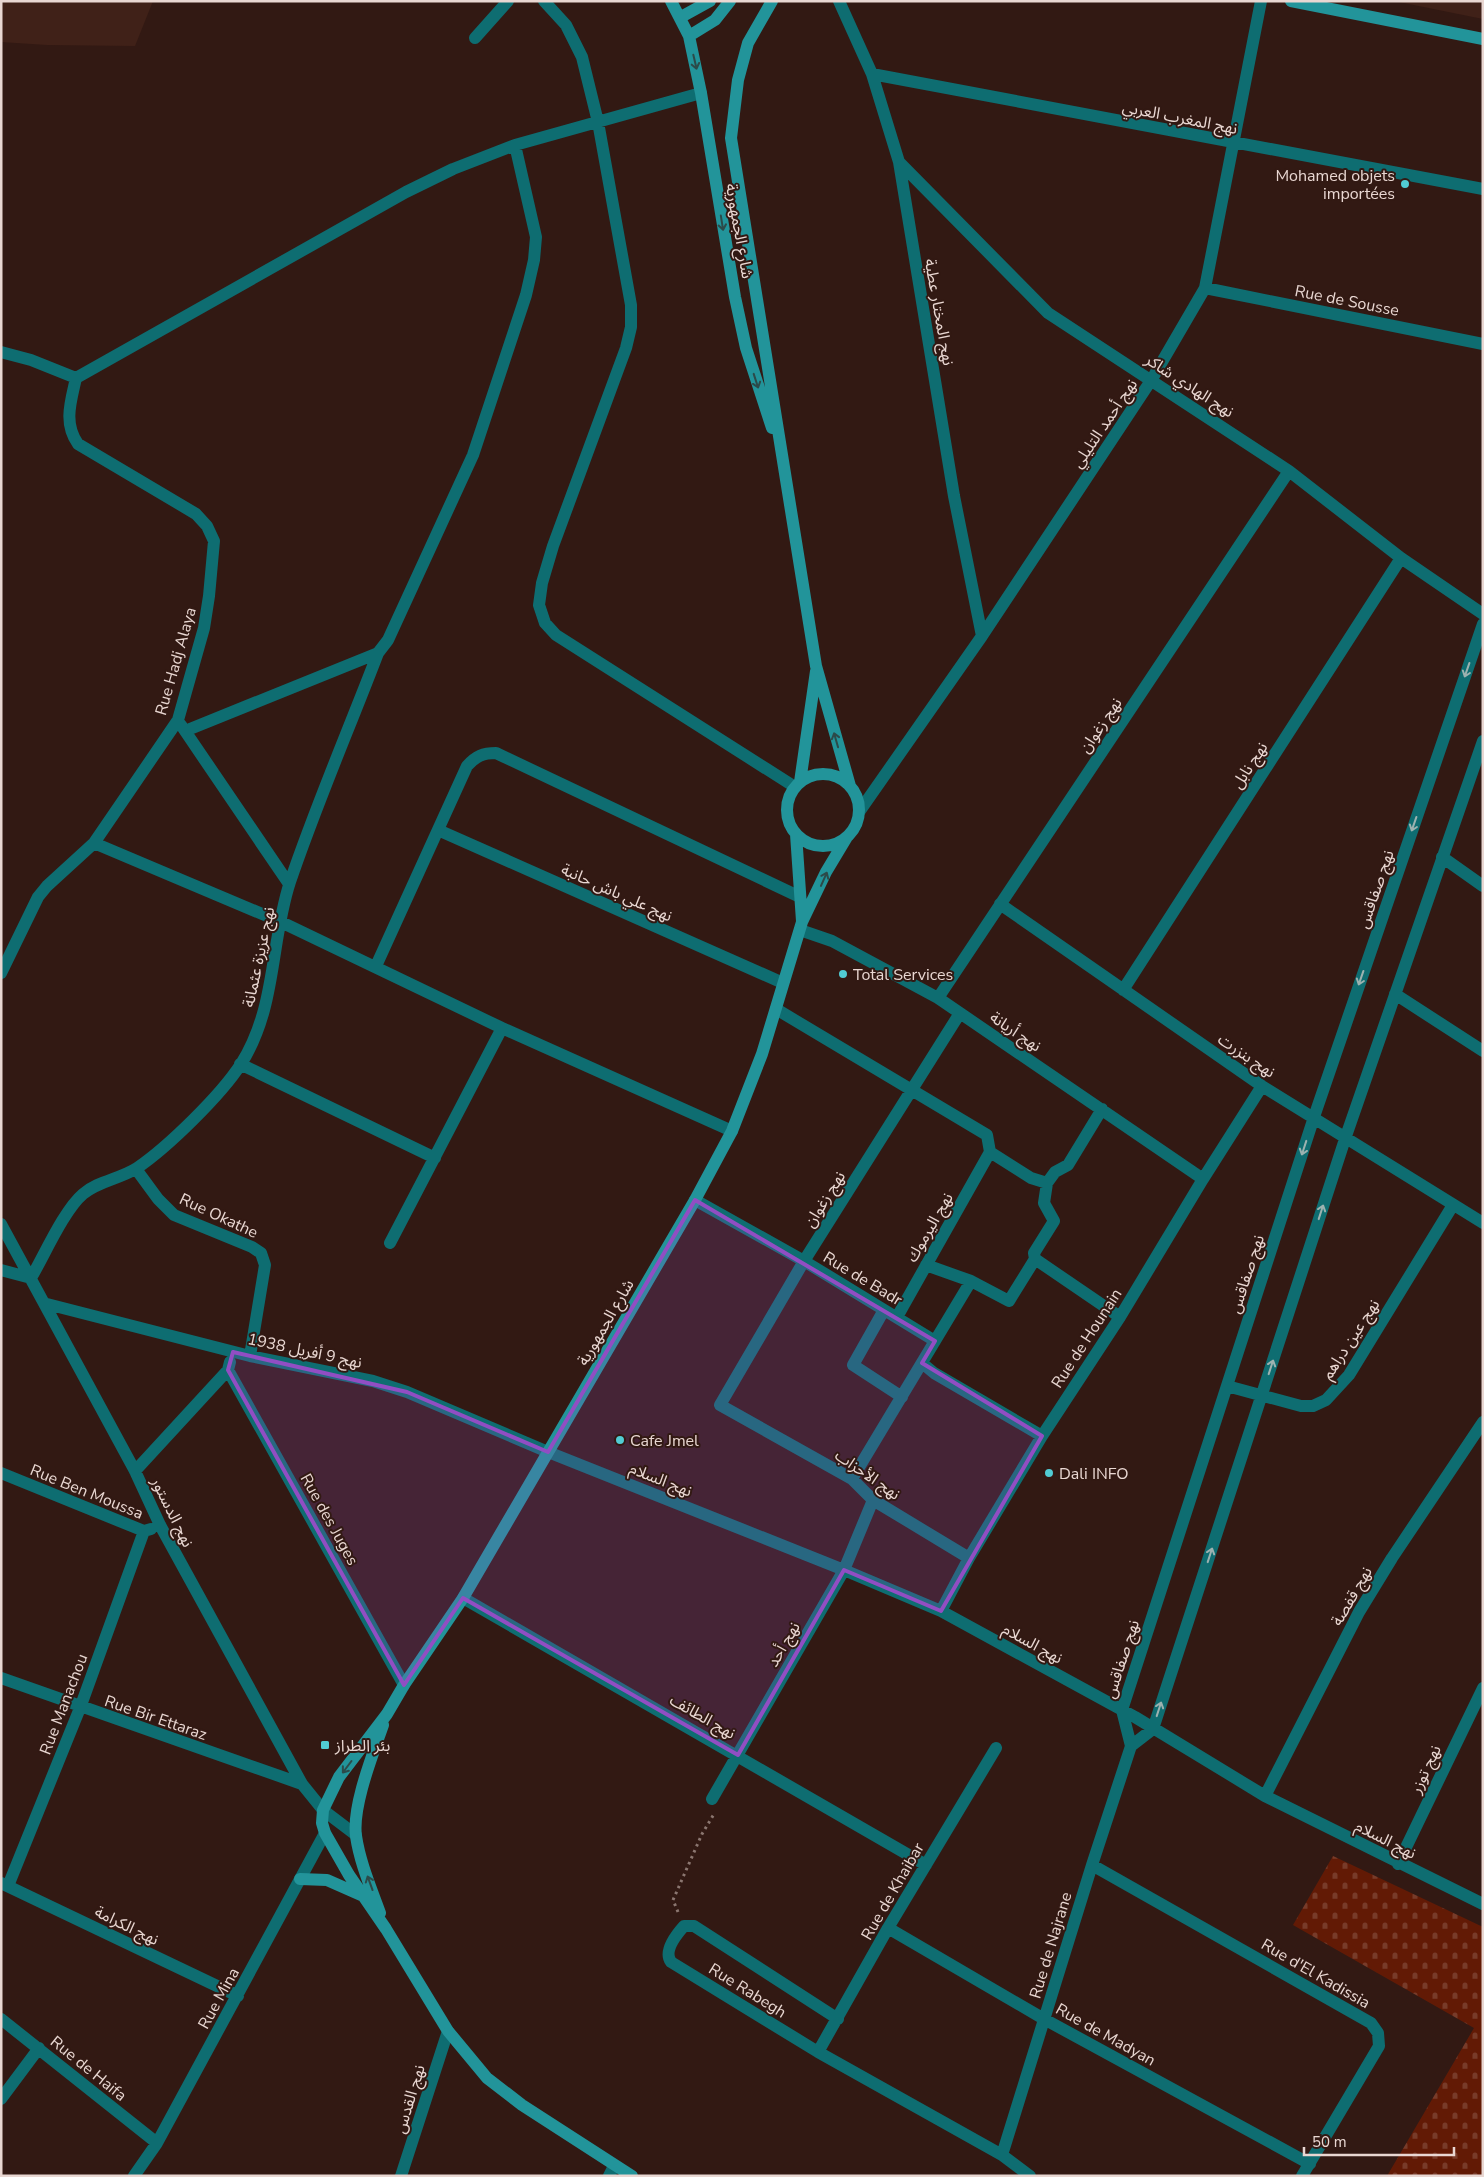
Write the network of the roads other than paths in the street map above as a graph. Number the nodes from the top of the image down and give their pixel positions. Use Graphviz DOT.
graph roads {
  1 [pos="508,1"];
  2 [pos="544,1"];
  3 [pos="671,1"];
  4 [pos="710,1"];
  5 [pos="730,1"];
  6 [pos="772,1"];
  7 [pos="839,1"];
  8 [pos="1260,1"];
  9 [pos="1290,1"];
  10 [pos="680,17"];
  11 [pos="689,36"];
  12 [pos="476,38"];
  13 [pos="1483,39"];
  14 [pos="872,74"];
  15 [pos="701,93"];
  16 [pos="598,122"];
  17 [pos="515,144"];
  18 [pos="1234,144"];
  19 [pos="898,162"];
  20 [pos="1483,189"];
  21 [pos="1205,288"];
  22 [pos="1483,344"];
  23 [pos="1,352"];
  24 [pos="76,378"];
  25 [pos="1152,379"];
  26 [pos="784,466"];
  27 [pos="1289,471"];
  28 [pos="1401,558"];
  29 [pos="1483,614"];
  30 [pos="1483,624"];
  31 [pos="982,636"];
  32 [pos="378,653"];
  33 [pos="816,666"];
  34 [pos="178,720"];
  35 [pos="186,732"];
  36 [pos="1483,741"];
  37 [pos="798,785"];
  38 [pos="850,786"];
  39 [pos="859,812"];
  40 [pos="438,830"];
  41 [pos="796,834"];
  42 [pos="847,837"];
  43 [pos="94,843"];
  44 [pos="1442,857"];
  45 [pos="289,884"];
  46 [pos="1483,886"];
  47 [pos="800,897"];
  48 [pos="1000,904"];
  49 [pos="281,922"];
  50 [pos="801,926"];
  51 [pos="376,966"];
  52 [pos="1,974"];
  53 [pos="783,983"];
  54 [pos="1123,990"];
  55 [pos="1395,994"];
  56 [pos="938,998"];
  57 [pos="776,1009"];
  58 [pos="960,1013"];
  59 [pos="502,1028"];
  60 [pos="1483,1051"];
  61 [pos="240,1064"];
  62 [pos="1262,1086"];
  63 [pos="912,1090"];
  64 [pos="1102,1109"];
  65 [pos="1314,1118"];
  66 [pos="732,1131"];
  67 [pos="1345,1139"];
  68 [pos="990,1152"];
  69 [pos="435,1158"];
  70 [pos="136,1169"];
  71 [pos="1203,1179"];
  72 [pos="1047,1183"];
  73 [pos="695,1200"];
  74 [pos="1453,1205"];
  75 [pos="1483,1223"];
  76 [pos="1,1224"];
  77 [pos="390,1243"];
  78 [pos="1035,1259"];
  79 [pos="804,1261"];
  80 [pos="926,1265"];
  81 [pos="1,1270"];
  82 [pos="32,1278"];
  83 [pos="970,1281"];
  84 [pos="47,1304"];
  85 [pos="884,1310"];
  86 [pos="896,1317"];
  87 [pos="1120,1317"];
  88 [pos="936,1341"];
  89 [pos="233,1352"];
  90 [pos="250,1356"];
  91 [pos="922,1363"];
  92 [pos="228,1370"];
  93 [pos="1227,1386"];
  94 [pos="1262,1396"];
  95 [pos="902,1397"];
  96 [pos="720,1405"];
  97 [pos="1483,1422"];
  98 [pos="1042,1436"];
  99 [pos="548,1452"];
  100 [pos="135,1471"];
  101 [pos="1,1473"];
  102 [pos="852,1479"];
  103 [pos="873,1500"];
  104 [pos="160,1525"];
  105 [pos="144,1532"];
  106 [pos="969,1558"];
  107 [pos="844,1570"];
  108 [pos="463,1598"];
  109 [pos="941,1611"];
  110 [pos="1,1678"];
  111 [pos="404,1685"];
  112 [pos="1483,1688"];
  113 [pos="80,1708"];
  114 [pos="1122,1710"];
  115 [pos="387,1714"];
  116 [pos="1153,1728"];
  117 [pos="1131,1746"];
  118 [pos="996,1748"];
  119 [pos="738,1755"];
  120 [pos="302,1784"];
  121 [pos="1266,1796"];
  122 [pos="712,1799"];
  123 [pos="322,1810"];
  124 [pos="326,1833"];
  125 [pos="356,1835"];
  126 [pos="1398,1864"];
  127 [pos="926,1865"];
  128 [pos="1092,1865"];
  129 [pos="300,1879"];
  130 [pos="5,1884"];
  131 [pos="363,1896"];
  132 [pos="1483,1904"];
  133 [pos="888,1928"];
  134 [pos="386,1929"];
  135 [pos="238,1996"];
  136 [pos="1,2019"];
  137 [pos="838,2019"];
  138 [pos="1044,2019"];
  139 [pos="448,2031"];
  140 [pos="39,2048"];
  141 [pos="818,2052"];
  142 [pos="1,2100"];
  143 [pos="157,2143"];
  144 [pos="1002,2155"];
  145 [pos="1310,2164"];
  146 [pos="611,2171"];
  147 [pos="405,2174"];
  148 [pos="134,2176"];
  149 [pos="632,2176"];
  150 [pos="1030,2176"];
  151 [pos="1302,2176"];
  1 -- 12 [label="street"];
  2 -- 16 [label="street"];
  3 -- 10 [label="main road, شارع الجمهورية"];
  4 -- 10 [label="main road"];
  5 -- 11 [label="main road"];
  6 -- 26 [label="main road"];
  7 -- 14 [label="street, نهج المختار عطية"];
  8 -- 18 [label="street, نهج أحمد التليلي"];
  9 -- 13 [label="main road"];
  10 -- 11 [label="main road, شارع الجمهورية"];
  11 -- 15 [label="main road, شارع الجمهورية, one-way"];
  14 -- 18 [label="street, نهج المغرب العربي"];
  14 -- 19 [label="street, نهج المختار عطية"];
  15 -- 16 [label="street"];
  15 -- 26 [label="main road, شارع الجمهورية, one-way"];
  16 -- 17 [label="street"];
  16 -- 37 [label="street"];
  17 -- 24 [label="street"];
  17 -- 32 [label="street, نهج عزيزة عثمانة"];
  18 -- 20 [label="street, نهج المغرب العربي"];
  18 -- 21 [label="street, نهج أحمد التليلي"];
  19 -- 25 [label="street, نهج الهادي شاكر"];
  19 -- 31 [label="street, نهج المختار عطية"];
  21 -- 22 [label="street, Rue de Sousse"];
  21 -- 25 [label="street, نهج أحمد التليلي"];
  23 -- 24 [label="street"];
  24 -- 34 [label="street, Rue Hadj Alaya"];
  25 -- 27 [label="street, نهج الهادي شاكر"];
  25 -- 31 [label="street, نهج أحمد التليلي"];
  26 -- 33 [label="main road"];
  27 -- 28 [label="street, نهج الهادي شاكر"];
  27 -- 48 [label="street, نهج زغوان"];
  28 -- 29 [label="street, نهج الهادي شاكر"];
  28 -- 54 [label="street, نهج نابل"];
  30 -- 65 [label="street, نهج صفاقس, one-way"];
  31 -- 39 [label="street, نهج أحمد التليلي"];
  32 -- 35 [label="street"];
  32 -- 45 [label="street, نهج عزيزة عثمانة"];
  33 -- 37 [label="main road"];
  38 -- 33 [label="main road, one-way"];
  34 -- 35 [label="street"];
  34 -- 43 [label="street, Rue Hadj Alaya"];
  35 -- 45 [label="street"];
  36 -- 44 [label="street"];
  37 -- 38 [label="main road"];
  37 -- 41 [label="main road"];
  38 -- 39 [label="main road"];
  39 -- 42 [label="main road"];
  40 -- 47 [label="street"];
  40 -- 51 [label="street"];
  40 -- 53 [label="street, نهج علي باش حانبة"];
  41 -- 42 [label="main road"];
  41 -- 47 [label="main road"];
  50 -- 42 [label="main road, one-way"];
  43 -- 49 [label="street"];
  43 -- 52 [label="street, Rue Hadj Alaya"];
  44 -- 46 [label="street"];
  44 -- 55 [label="street"];
  45 -- 49 [label="street, نهج عزيزة عثمانة"];
  47 -- 50 [label="main road"];
  48 -- 54 [label="street, نهج بنزرت"];
  48 -- 56 [label="street, نهج زغوان"];
  49 -- 51 [label="street"];
  49 -- 61 [label="street, نهج عزيزة عثمانة"];
  50 -- 53 [label="main road, شارع الجمهورية"];
  50 -- 56 [label="street, نهج أريانة"];
  51 -- 59 [label="street"];
  53 -- 57 [label="main road, شارع الجمهورية"];
  54 -- 62 [label="street, نهج بنزرت"];
  55 -- 60 [label="street"];
  55 -- 67 [label="street"];
  56 -- 58 [label="street, نهج أريانة"];
  57 -- 63 [label="street"];
  57 -- 66 [label="main road, شارع الجمهورية"];
  58 -- 63 [label="street, نهج زغوان"];
  58 -- 64 [label="street, نهج أريانة"];
  59 -- 66 [label="street"];
  59 -- 69 [label="street"];
  61 -- 69 [label="street"];
  61 -- 70 [label="street, نهج عزيزة عثمانة"];
  62 -- 65 [label="street, نهج بنزرت"];
  62 -- 71 [label="street, Rue de Hounain"];
  63 -- 68 [label="street"];
  63 -- 79 [label="street, نهج زغوان"];
  64 -- 71 [label="street, نهج أريانة"];
  64 -- 72 [label="street"];
  65 -- 67 [label="street, نهج بنزرت"];
  65 -- 93 [label="street, نهج صفاقس, one-way"];
  66 -- 73 [label="main road, شارع الجمهورية"];
  67 -- 74 [label="street, نهج بنزرت"];
  94 -- 67 [label="street, one-way"];
  68 -- 72 [label="street"];
  68 -- 80 [label="street, نهج اليرموك"];
  69 -- 77 [label="street"];
  70 -- 82 [label="street, نهج عزيزة عثمانة"];
  70 -- 90 [label="street, Rue Okathe"];
  71 -- 87 [label="street, Rue de Hounain"];
  72 -- 78 [label="street"];
  73 -- 79 [label="street, Rue de Badr"];
  73 -- 99 [label="main road, شارع الجمهورية"];
  74 -- 75 [label="street, نهج بنزرت"];
  74 -- 94 [label="street, نهج عين دراهم"];
  76 -- 82 [label="street, نهج الدستور"];
  78 -- 83 [label="street"];
  78 -- 87 [label="street"];
  79 -- 85 [label="street, Rue de Badr"];
  79 -- 96 [label="street, نهج زغوان"];
  80 -- 83 [label="street"];
  80 -- 86 [label="street, نهج اليرموك"];
  81 -- 82 [label="street"];
  82 -- 84 [label="street, نهج الدستور"];
  83 -- 88 [label="street"];
  84 -- 89 [label="street, نهج 9 أفريل 1938"];
  84 -- 100 [label="street, نهج الدستور"];
  85 -- 86 [label="street, Rue de Badr"];
  85 -- 95 [label="street"];
  86 -- 88 [label="street, Rue de Badr"];
  87 -- 98 [label="street, Rue de Hounain"];
  88 -- 91 [label="street"];
  89 -- 90 [label="street, نهج 9 أفريل 1938"];
  89 -- 92 [label="street"];
  90 -- 99 [label="street, نهج 9 أفريل 1938"];
  91 -- 95 [label="street"];
  91 -- 98 [label="street"];
  92 -- 100 [label="street"];
  92 -- 111 [label="street, Rue des Juges"];
  93 -- 94 [label="street, نهج عين دراهم"];
  93 -- 114 [label="street, نهج صفاقس"];
  116 -- 94 [label="street, one-way"];
  95 -- 102 [label="street"];
  96 -- 102 [label="street, نهج الأحزاب"];
  97 -- 121 [label="street, نهج قفصة"];
  98 -- 106 [label="street, Rue de Hounain"];
  99 -- 107 [label="street, نهج السلام"];
  99 -- 108 [label="main road, شارع الجمهورية"];
  100 -- 104 [label="street, نهج الدستور"];
  101 -- 105 [label="street, Rue Ben Moussa"];
  102 -- 103 [label="street, نهج الأحزاب"];
  103 -- 106 [label="street, نهج الأحزاب"];
  103 -- 107 [label="street, نهج أحد"];
  104 -- 105 [label="street, Rue Ben Moussa"];
  104 -- 120 [label="street, نهج الدستور"];
  105 -- 113 [label="street, Rue Manachou"];
  106 -- 109 [label="street, Rue de Hounain"];
  107 -- 109 [label="street, نهج السلام"];
  107 -- 119 [label="street, نهج أحد"];
  108 -- 111 [label="main road, شارع الجمهورية"];
  108 -- 119 [label="street, نهج الطائف"];
  109 -- 114 [label="street, نهج السلام"];
  110 -- 113 [label="street, Rue Bir Ettaraz"];
  111 -- 115 [label="main road, شارع الجمهورية"];
  112 -- 126 [label="street, نهج توزر"];
  113 -- 120 [label="street, Rue Bir Ettaraz"];
  113 -- 130 [label="street, Rue Manachou"];
  114 -- 116 [label="street, نهج السلام"];
  114 -- 117 [label="street, نهج صفاقس"];
  115 -- 123 [label="main road, one-way"];
  115 -- 125 [label="main road"];
  116 -- 117 [label="street"];
  116 -- 121 [label="street, نهج السلام"];
  117 -- 128 [label="street, Rue de Najrane"];
  118 -- 127 [label="street, Rue de Khaibar"];
  119 -- 122 [label="street, نهج أحد"];
  119 -- 127 [label="street, نهج الطائف"];
  120 -- 123 [label="street, نهج الدستور"];
  121 -- 126 [label="street, نهج السلام"];
  123 -- 124 [label="main road"];
  123 -- 125 [label="street, نهج الدستور"];
  124 -- 129 [label="street, Rue Mina"];
  124 -- 131 [label="main road"];
  134 -- 125 [label="main road, one-way"];
  126 -- 132 [label="street, نهج السلام"];
  127 -- 133 [label="street, Rue de Khaibar"];
  128 -- 138 [label="street, Rue de Najrane"];
  128 -- 145 [label="street, Rue d'El Kadissia"];
  129 -- 131 [label="main road"];
  129 -- 135 [label="street, Rue Mina"];
  130 -- 135 [label="street, نهج الكرامة"];
  131 -- 134 [label="main road"];
  133 -- 137 [label="street, Rue de Khaibar"];
  133 -- 138 [label="street, Rue de Madyan"];
  134 -- 139 [label="main road"];
  135 -- 143 [label="street, Rue Mina"];
  136 -- 140 [label="street, Rue de Haifa"];
  137 -- 141 [label="street, Rue de Khaibar"];
  137 -- 141 [label="street, Rue Rabegh"];
  138 -- 144 [label="street, Rue de Najrane"];
  138 -- 145 [label="street, Rue de Madyan"];
  139 -- 146 [label="main road"];
  139 -- 147 [label="street, نهج القدس"];
  140 -- 142 [label="street"];
  140 -- 143 [label="street, Rue de Haifa"];
  141 -- 144 [label="street, Rue Rabegh"];
  143 -- 148 [label="street, Rue Mina"];
  144 -- 150 [label="street"];
  145 -- 151 [label="street, Rue d'El Kadissia"];
  146 -- 149 [label="main road"];
}
